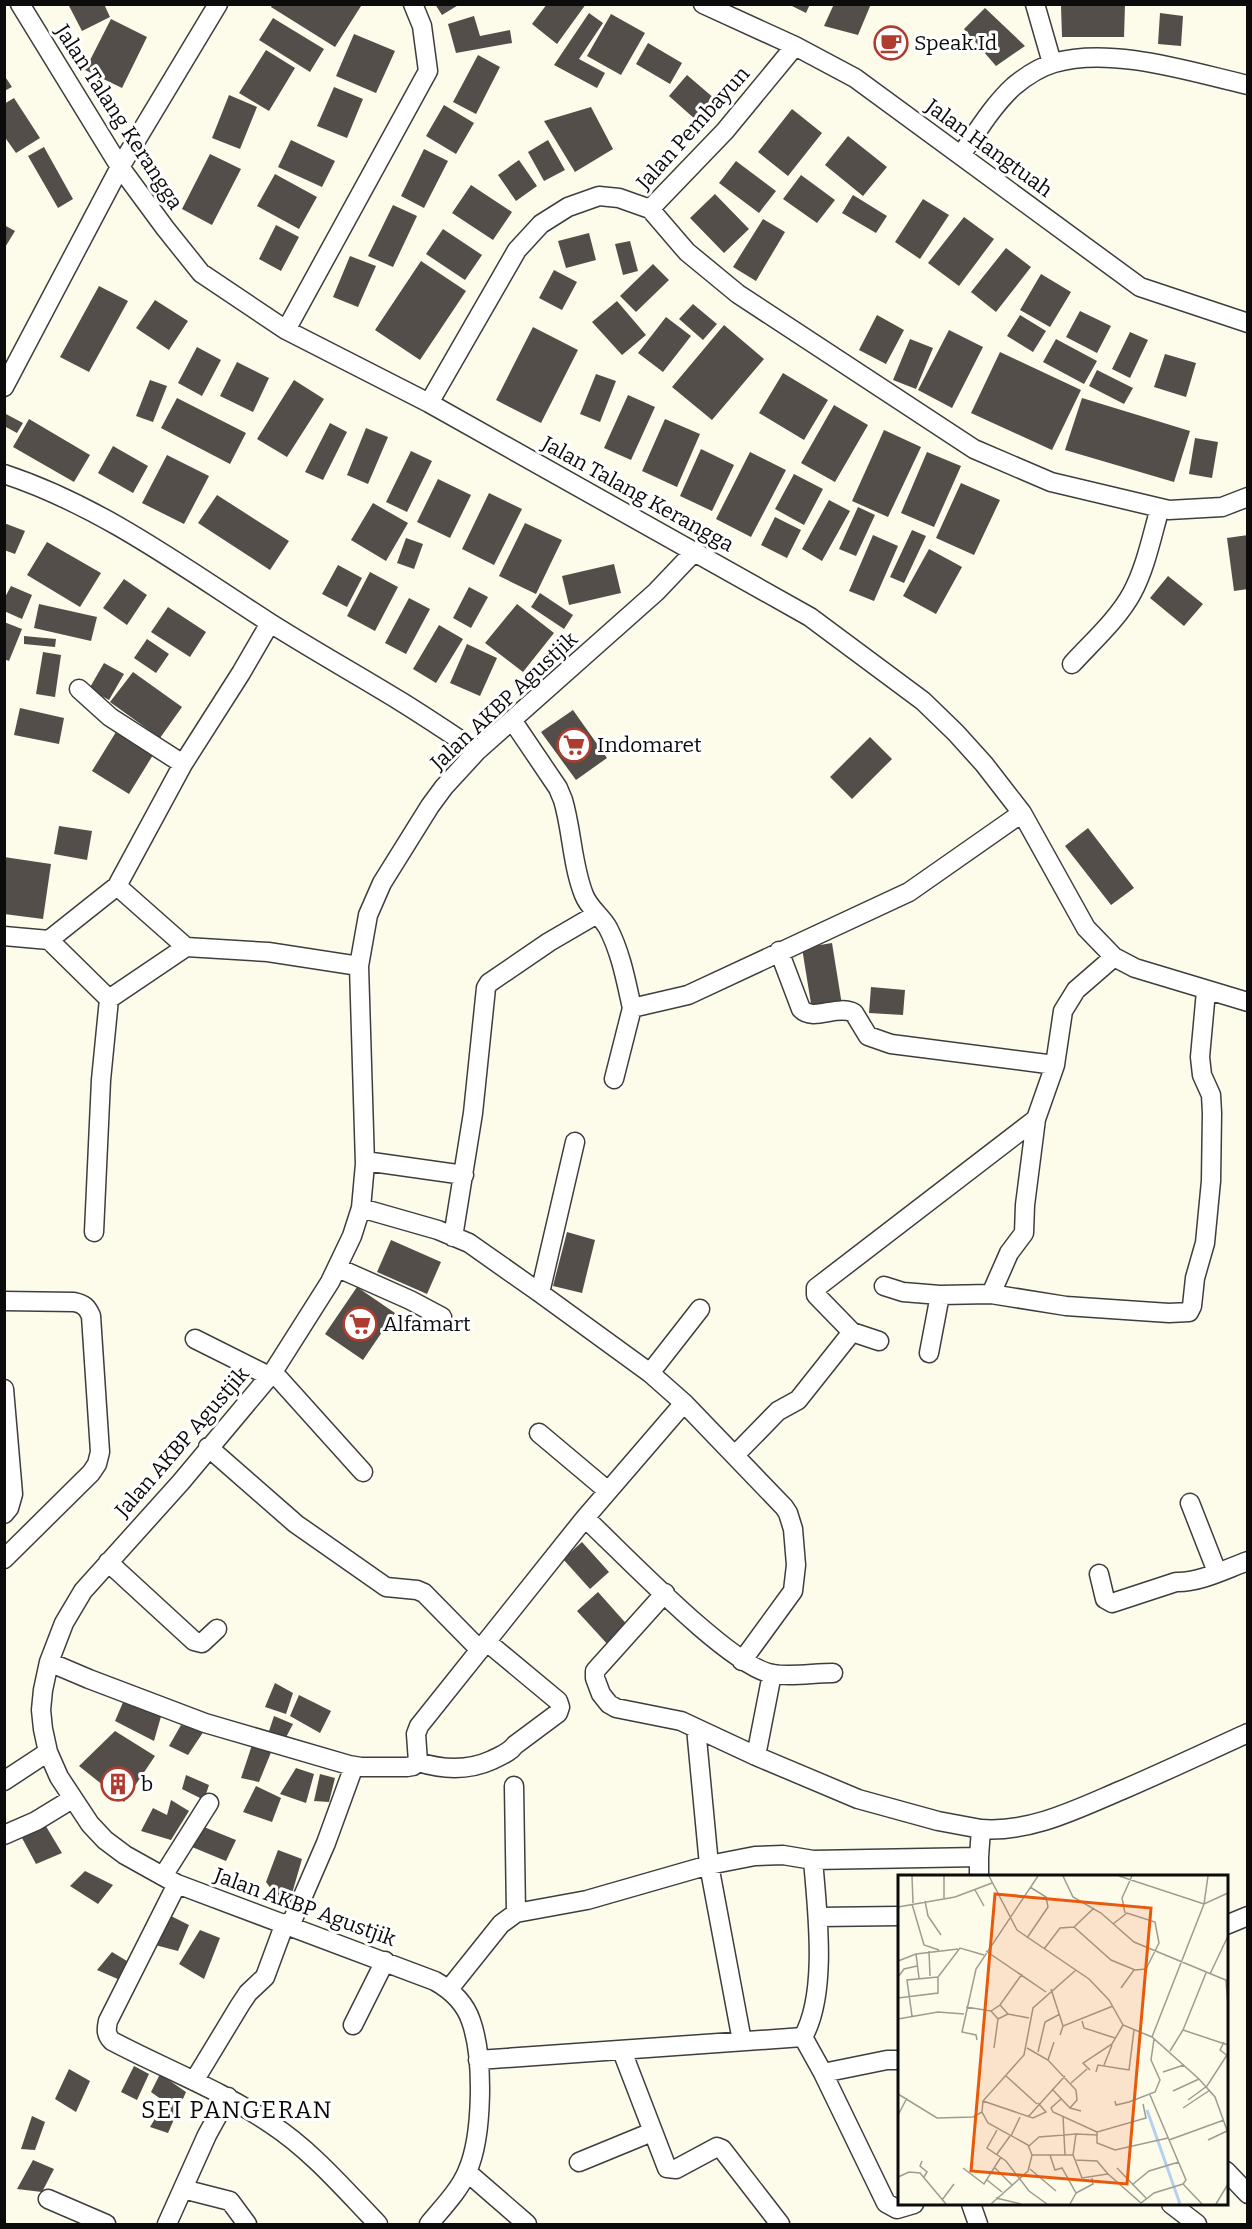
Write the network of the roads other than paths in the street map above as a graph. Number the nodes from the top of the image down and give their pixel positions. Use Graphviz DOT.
graph roads {
  1 [pos="20,4"];
  2 [pos="218,4"];
  3 [pos="413,4"];
  4 [pos="703,4"];
  5 [pos="1035,4"];
  6 [pos="795,46"];
  7 [pos="1052,63"];
  8 [pos="1248,85"];
  9 [pos="961,155"];
  10 [pos="120,167"];
  11 [pos="650,210"];
  12 [pos="1248,323"];
  13 [pos="286,330"];
  14 [pos="6,378"];
  15 [pos="429,403"];
  16 [pos="4,474"];
  17 [pos="1248,497"];
  18 [pos="1160,508"];
  19 [pos="695,551"];
  20 [pos="270,623"];
  21 [pos="1072,664"];
  22 [pos="79,688"];
  23 [pos="512,720"];
  24 [pos="477,751"];
  25 [pos="183,764"];
  26 [pos="1022,813"];
  27 [pos="117,886"];
  28 [pos="597,914"];
  29 [pos="4,936"];
  30 [pos="49,940"];
  31 [pos="186,946"];
  32 [pos="779,951"];
  33 [pos="1114,957"];
  34 [pos="359,966"];
  35 [pos="1206,991"];
  36 [pos="109,999"];
  37 [pos="1248,1002"];
  38 [pos="632,1008"];
  39 [pos="1055,1065"];
  40 [pos="614,1079"];
  41 [pos="1036,1119"];
  42 [pos="575,1142"];
  43 [pos="365,1161"];
  44 [pos="464,1175"];
  45 [pos="361,1208"];
  46 [pos="94,1232"];
  47 [pos="453,1237"];
  48 [pos="338,1268"];
  49 [pos="884,1286"];
  50 [pos="540,1293"];
  51 [pos="991,1294"];
  52 [pos="940,1295"];
  53 [pos="4,1301"];
  54 [pos="700,1309"];
  55 [pos="442,1317"];
  56 [pos="852,1332"];
  57 [pos="195,1340"];
  58 [pos="879,1341"];
  59 [pos="929,1353"];
  60 [pos="650,1373"];
  61 [pos="271,1374"];
  62 [pos="4,1389"];
  63 [pos="684,1403"];
  64 [pos="539,1433"];
  65 [pos="208,1448"];
  66 [pos="735,1455"];
  67 [pos="363,1472"];
  68 [pos="608,1491"];
  69 [pos="1190,1503"];
  70 [pos="4,1514"];
  71 [pos="585,1518"];
  72 [pos="4,1559"];
  73 [pos="1248,1561"];
  74 [pos="108,1562"];
  75 [pos="1217,1572"];
  76 [pos="1099,1574"];
  77 [pos="665,1593"];
  78 [pos="216,1629"];
  79 [pos="484,1646"];
  80 [pos="742,1661"];
  81 [pos="49,1662"];
  82 [pos="833,1673"];
  83 [pos="772,1674"];
  84 [pos="696,1728"];
  85 [pos="1248,1733"];
  86 [pos="48,1752"];
  87 [pos="756,1756"];
  88 [pos="418,1762"];
  89 [pos="354,1766"];
  90 [pos="4,1781"];
  91 [pos="514,1786"];
  92 [pos="72,1799"];
  93 [pos="209,1803"];
  94 [pos="981,1829"];
  95 [pos="4,1835"];
  96 [pos="979,1857"];
  97 [pos="813,1860"];
  98 [pos="709,1865"];
  99 [pos="979,1875"];
  100 [pos="170,1880"];
  101 [pos="516,1914"];
  102 [pos="898,1916"];
  103 [pos="1248,1916"];
  104 [pos="818,1917"];
  105 [pos="287,1924"];
  106 [pos="1228,1925"];
  107 [pos="385,1961"];
  108 [pos="448,1989"];
  109 [pos="353,2025"];
  110 [pos="803,2037"];
  111 [pos="742,2041"];
  112 [pos="622,2051"];
  113 [pos="478,2060"];
  114 [pos="898,2060"];
  115 [pos="822,2073"];
  116 [pos="194,2081"];
  117 [pos="228,2097"];
  118 [pos="652,2132"];
  119 [pos="579,2162"];
  120 [pos="467,2172"];
  121 [pos="1228,2172"];
  122 [pos="183,2189"];
  123 [pos="1248,2194"];
  124 [pos="48,2199"];
  125 [pos="911,2205"];
  126 [pos="971,2205"];
  127 [pos="1172,2205"];
  128 [pos="106,2224"];
  129 [pos="167,2224"];
  130 [pos="247,2224"];
  131 [pos="378,2224"];
  132 [pos="429,2224"];
  133 [pos="527,2224"];
  134 [pos="780,2224"];
  135 [pos="978,2224"];
  136 [pos="1197,2224"];
  1 -- 10 [label="street, Jalan Talang Kerangga"];
  2 -- 10 [label="street"];
  3 -- 13 [label="street"];
  4 -- 6 [label="street, Jalan Hangtuah"];
  5 -- 7 [label="street"];
  6 -- 9 [label="street, Jalan Hangtuah"];
  6 -- 11 [label="street, Jalan Pembayun"];
  7 -- 8 [label="street"];
  7 -- 9 [label="street"];
  9 -- 12 [label="street, Jalan Hangtuah"];
  10 -- 13 [label="street, Jalan Talang Kerangga"];
  10 -- 14 [label="street"];
  11 -- 15 [label="street, Jalan Pembayun"];
  11 -- 18 [label="street"];
  13 -- 15 [label="street, Jalan Talang Kerangga"];
  15 -- 19 [label="street, Jalan Talang Kerangga"];
  16 -- 20 [label="street"];
  17 -- 18 [label="street"];
  18 -- 21 [label="street"];
  19 -- 23 [label="street, Jalan AKBP Agustjik"];
  19 -- 26 [label="street, Jalan Talang Kerangga"];
  20 -- 24 [label="street"];
  20 -- 25 [label="street"];
  22 -- 25 [label="street"];
  23 -- 24 [label="street, Jalan AKBP Agustjik"];
  23 -- 28 [label="street"];
  24 -- 34 [label="street, Jalan AKBP Agustjik"];
  25 -- 27 [label="street"];
  26 -- 32 [label="street"];
  26 -- 33 [label="street, Jalan Talang Kerangga"];
  27 -- 30 [label="street"];
  27 -- 31 [label="street"];
  28 -- 38 [label="street"];
  28 -- 44 [label="street"];
  29 -- 30 [label="street"];
  30 -- 36 [label="street"];
  31 -- 34 [label="street"];
  31 -- 36 [label="street"];
  32 -- 38 [label="street"];
  32 -- 39 [label="street"];
  33 -- 35 [label="street, Jalan Talang Kerangga"];
  33 -- 39 [label="street"];
  34 -- 43 [label="street, Jalan AKBP Agustjik"];
  35 -- 37 [label="street, Jalan Talang Kerangga"];
  35 -- 51 [label="street"];
  36 -- 46 [label="street"];
  38 -- 40 [label="street"];
  39 -- 41 [label="street"];
  41 -- 51 [label="street"];
  41 -- 56 [label="street"];
  42 -- 50 [label="street"];
  43 -- 44 [label="street"];
  43 -- 45 [label="street, Jalan AKBP Agustjik"];
  44 -- 47 [label="street"];
  45 -- 47 [label="street"];
  45 -- 48 [label="street, Jalan AKBP Agustjik"];
  47 -- 50 [label="street"];
  48 -- 55 [label="street"];
  48 -- 61 [label="street, Jalan AKBP Agustjik"];
  49 -- 52 [label="street"];
  50 -- 60 [label="street"];
  51 -- 52 [label="street"];
  52 -- 59 [label="street"];
  53 -- 72 [label="street"];
  54 -- 60 [label="street"];
  56 -- 58 [label="street"];
  56 -- 66 [label="street"];
  57 -- 61 [label="street"];
  60 -- 63 [label="street"];
  61 -- 65 [label="street, Jalan AKBP Agustjik"];
  61 -- 67 [label="street"];
  62 -- 70 [label="street"];
  63 -- 66 [label="street"];
  63 -- 68 [label="street"];
  64 -- 68 [label="street"];
  65 -- 74 [label="street, Jalan AKBP Agustjik"];
  65 -- 79 [label="street"];
  66 -- 80 [label="street"];
  68 -- 71 [label="street"];
  69 -- 75 [label="street"];
  71 -- 77 [label="street"];
  71 -- 79 [label="street"];
  73 -- 75 [label="street"];
  74 -- 78 [label="street"];
  74 -- 81 [label="street, Jalan AKBP Agustjik"];
  75 -- 76 [label="street"];
  77 -- 80 [label="street"];
  77 -- 84 [label="street"];
  79 -- 88 [label="street"];
  79 -- 88 [label="street"];
  80 -- 83 [label="street"];
  81 -- 86 [label="street, Jalan AKBP Agustjik"];
  81 -- 89 [label="street"];
  82 -- 83 [label="street"];
  83 -- 87 [label="street"];
  84 -- 87 [label="street"];
  84 -- 98 [label="street"];
  85 -- 94 [label="street"];
  86 -- 90 [label="street"];
  86 -- 92 [label="street, Jalan AKBP Agustjik"];
  87 -- 94 [label="street"];
  88 -- 89 [label="street"];
  89 -- 105 [label="street"];
  91 -- 101 [label="street"];
  92 -- 95 [label="street"];
  92 -- 100 [label="street, Jalan AKBP Agustjik"];
  93 -- 100 [label="street"];
  94 -- 96 [label="street"];
  96 -- 97 [label="street"];
  96 -- 99 [label="street"];
  97 -- 98 [label="street"];
  97 -- 104 [label="street"];
  98 -- 101 [label="street"];
  98 -- 111 [label="street"];
  100 -- 105 [label="street, Jalan AKBP Agustjik"];
  100 -- 116 [label="street"];
  101 -- 108 [label="street"];
  102 -- 104 [label="street"];
  103 -- 106 [label="street"];
  104 -- 110 [label="street"];
  105 -- 107 [label="street, Jalan AKBP Agustjik"];
  105 -- 116 [label="street"];
  107 -- 108 [label="street, Jalan AKBP Agustjik"];
  107 -- 109 [label="street"];
  108 -- 113 [label="street, Jalan AKBP Agustjik"];
  110 -- 111 [label="street"];
  110 -- 115 [label="street"];
  111 -- 112 [label="street"];
  112 -- 113 [label="street"];
  112 -- 118 [label="street"];
  113 -- 120 [label="street, Jalan AKBP Agustjik"];
  114 -- 115 [label="street"];
  115 -- 125 [label="street"];
  116 -- 117 [label="street"];
  117 -- 122 [label="street"];
  117 -- 131 [label="street"];
  118 -- 119 [label="street"];
  118 -- 134 [label="street"];
  120 -- 132 [label="street, Jalan AKBP Agustjik"];
  120 -- 133 [label="street"];
  121 -- 123 [label="street"];
  122 -- 129 [label="street"];
  122 -- 130 [label="street"];
  124 -- 128 [label="street"];
  126 -- 135 [label="street"];
  127 -- 136 [label="street"];
}
